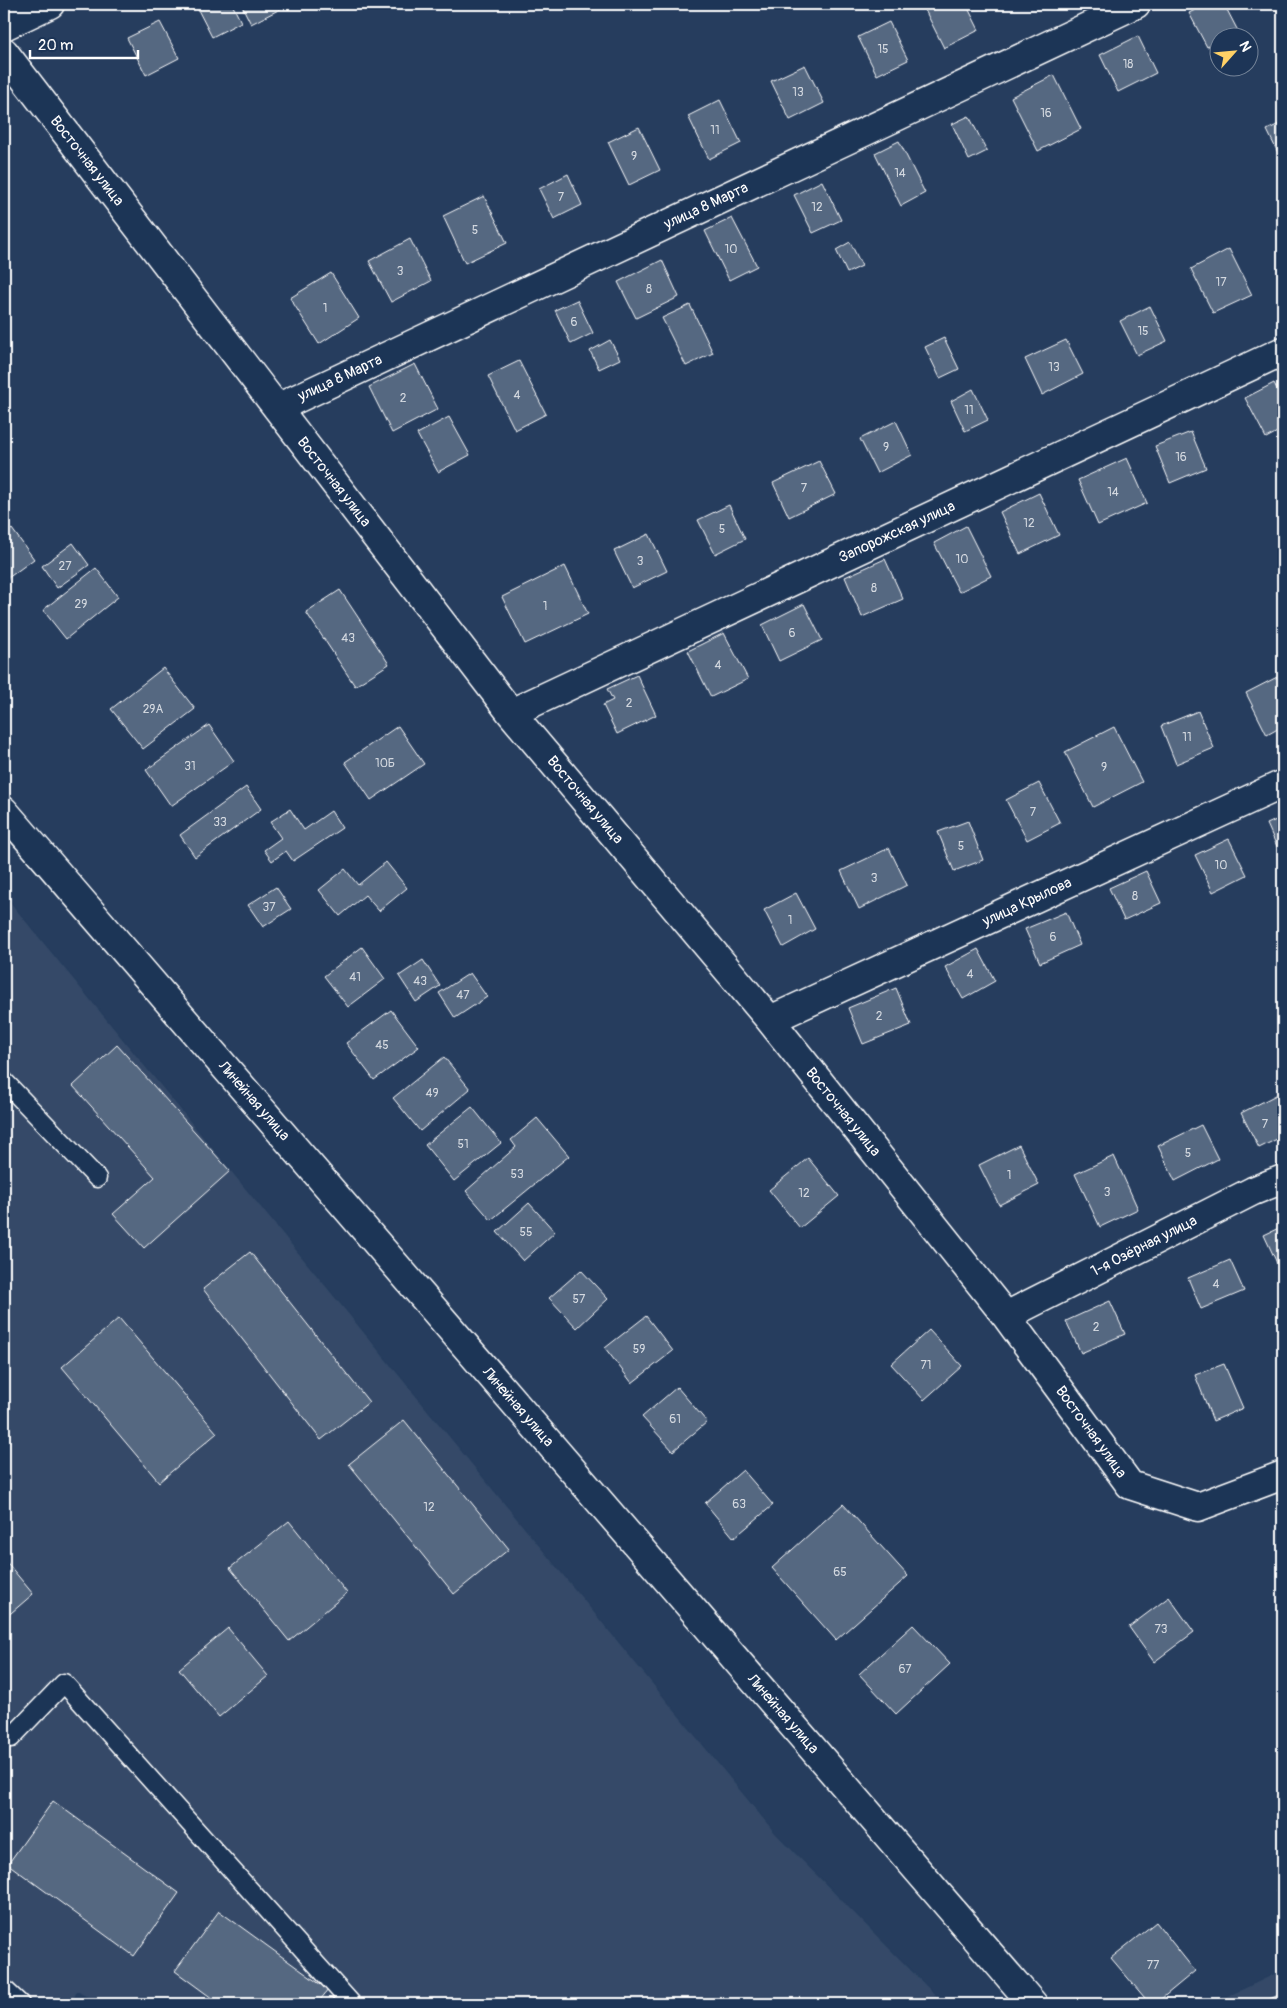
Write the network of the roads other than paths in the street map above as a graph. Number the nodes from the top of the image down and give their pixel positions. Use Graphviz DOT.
graph roads {
  1 [pos="50,4"];
  2 [pos="1136,4"];
  3 [pos="4,26"];
  4 [pos="4,52"];
  5 [pos="1283,351"];
  6 [pos="277,408"];
  7 [pos="511,713"];
  8 [pos="1283,784"];
  9 [pos="4,810"];
  10 [pos="770,1020"];
  11 [pos="4,1081"];
  12 [pos="97,1178"];
  13 [pos="1283,1179"];
  14 [pos="1006,1316"];
  15 [pos="1283,1474"];
  16 [pos="4,1730"];
  17 [pos="4,1989"];
  18 [pos="20,2004"];
  19 [pos="352,2004"];
  20 [pos="1033,2004"];
  1 -- 3 [label="street"];
  2 -- 6 [label="street, улица 8 Марта"];
  4 -- 6 [label="street, Восточная улица"];
  5 -- 7 [label="street, Запорожская улица"];
  6 -- 7 [label="street, Восточная улица"];
  7 -- 10 [label="street, Восточная улица"];
  8 -- 10 [label="street, улица Крылова"];
  9 -- 20 [label="street, Линейная улица"];
  10 -- 14 [label="street, Восточная улица"];
  11 -- 12 [label="lane"];
  13 -- 14 [label="street, 1-я Озёрная улица"];
  14 -- 15 [label="street, Восточная улица"];
  16 -- 19 [label="lane"];
  17 -- 18 [label="lane"];
}
